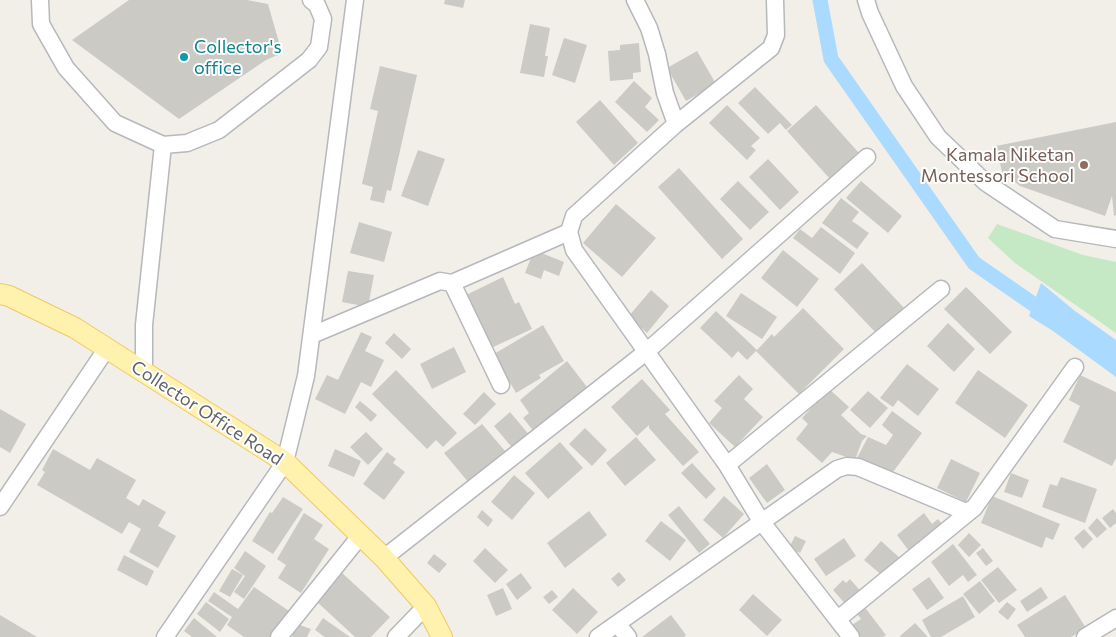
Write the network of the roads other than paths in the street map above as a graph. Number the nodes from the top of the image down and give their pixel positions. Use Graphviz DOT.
graph roads {
  1 [pos="40,0"];
  2 [pos="311,0"];
  3 [pos="355,0"];
  4 [pos="635,0"];
  5 [pos="775,0"];
  6 [pos="866,0"];
  7 [pos="676,124"];
  8 [pos="163,146"];
  9 [pos="866,157"];
  10 [pos="569,232"];
  11 [pos="1116,239"];
  12 [pos="452,283"];
  13 [pos="941,289"];
  14 [pos="0,294"];
  15 [pos="312,335"];
  16 [pos="107,348"];
  17 [pos="646,352"];
  18 [pos="1075,367"];
  19 [pos="144,373"];
  20 [pos="501,385"];
  21 [pos="285,462"];
  22 [pos="727,465"];
  23 [pos="0,507"];
  24 [pos="974,508"];
  25 [pos="761,522"];
  26 [pos="360,536"];
  27 [pos="384,558"];
  28 [pos="426,606"];
  29 [pos="1116,618"];
  30 [pos="838,619"];
  31 [pos="617,624"];
  32 [pos="165,637"];
  33 [pos="279,637"];
  34 [pos="396,637"];
  35 [pos="442,637"];
  36 [pos="598,637"];
  37 [pos="628,637"];
  38 [pos="851,637"];
  39 [pos="1085,637"];
  1 -- 8 [label="street"];
  2 -- 8 [label="street"];
  3 -- 15 [label="street"];
  4 -- 7 [label="street"];
  5 -- 7 [label="street"];
  6 -- 11 [label="street"];
  7 -- 10 [label="street"];
  8 -- 19 [label="street"];
  9 -- 17 [label="street"];
  10 -- 12 [label="street"];
  10 -- 17 [label="street"];
  12 -- 15 [label="street"];
  12 -- 20 [label="street"];
  13 -- 22 [label="street"];
  14 -- 16 [label="main road, Collector Office Road"];
  15 -- 21 [label="street"];
  16 -- 19 [label="main road, Collector Office Road"];
  16 -- 23 [label="street"];
  17 -- 22 [label="street"];
  17 -- 27 [label="street"];
  18 -- 24 [label="street"];
  19 -- 21 [label="main road, Collector Office Road"];
  21 -- 26 [label="main road, Collector Office Road"];
  21 -- 32 [label="street"];
  22 -- 25 [label="street"];
  24 -- 25 [label="street"];
  24 -- 30 [label="street"];
  25 -- 30 [label="street"];
  25 -- 31 [label="street"];
  26 -- 27 [label="main road, Collector Office Road"];
  26 -- 33 [label="street"];
  27 -- 28 [label="main road, Collector Office Road"];
  28 -- 34 [label="street"];
  28 -- 35 [label="main road, Collector Office Road"];
  29 -- 39 [label="street"];
  30 -- 38 [label="street"];
  31 -- 36 [label="street"];
  31 -- 37 [label="street"];
}
